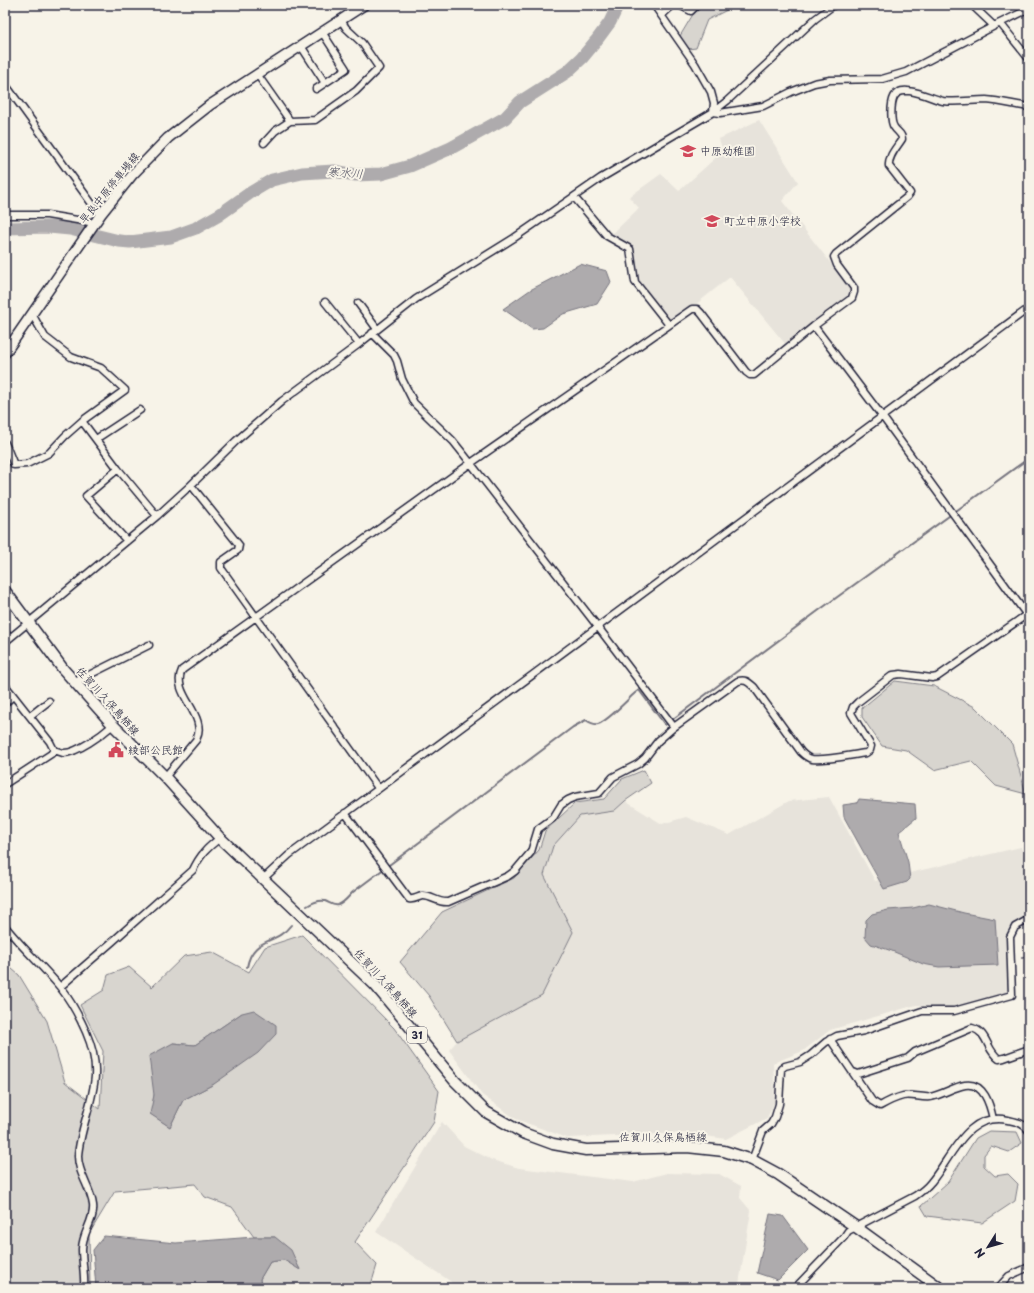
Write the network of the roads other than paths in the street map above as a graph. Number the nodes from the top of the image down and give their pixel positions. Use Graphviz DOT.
graph roads {
  1 [pos="364,5"];
  2 [pos="654,5"];
  3 [pos="673,5"];
  4 [pos="679,5"];
  5 [pos="697,5"];
  6 [pos="834,5"];
  7 [pos="972,5"];
  8 [pos="1029,9"];
  9 [pos="662,15"];
  10 [pos="341,20"];
  11 [pos="997,24"];
  12 [pos="322,32"];
  13 [pos="301,46"];
  14 [pos="1029,58"];
  15 [pos="257,74"];
  16 [pos="325,83"];
  17 [pos="5,84"];
  18 [pos="316,89"];
  19 [pos="1029,107"];
  20 [pos="713,112"];
  21 [pos="290,121"];
  22 [pos="264,143"];
  23 [pos="574,197"];
  24 [pos="102,214"];
  25 [pos="5,215"];
  26 [pos="95,223"];
  27 [pos="325,302"];
  28 [pos="358,303"];
  29 [pos="1029,308"];
  30 [pos="32,314"];
  31 [pos="669,325"];
  32 [pos="814,326"];
  33 [pos="375,331"];
  34 [pos="359,344"];
  35 [pos="5,352"];
  36 [pos="140,410"];
  37 [pos="882,416"];
  38 [pos="82,421"];
  39 [pos="96,439"];
  40 [pos="5,443"];
  41 [pos="471,463"];
  42 [pos="118,469"];
  43 [pos="191,485"];
  44 [pos="157,516"];
  45 [pos="127,541"];
  46 [pos="5,591"];
  47 [pos="1028,616"];
  48 [pos="256,617"];
  49 [pos="28,622"];
  50 [pos="598,627"];
  51 [pos="5,642"];
  52 [pos="149,645"];
  53 [pos="75,682"];
  54 [pos="5,685"];
  55 [pos="14,696"];
  56 [pos="49,701"];
  57 [pos="5,703"];
  58 [pos="30,716"];
  59 [pos="113,725"];
  60 [pos="674,727"];
  61 [pos="54,750"];
  62 [pos="165,777"];
  63 [pos="5,784"];
  64 [pos="378,788"];
  65 [pos="345,813"];
  66 [pos="220,838"];
  67 [pos="263,879"];
  68 [pos="1029,919"];
  69 [pos="5,926"];
  70 [pos="60,986"];
  71 [pos="830,1039"];
  72 [pos="1029,1048"];
  73 [pos="852,1072"];
  74 [pos="993,1119"];
  75 [pos="1029,1131"];
  76 [pos="752,1160"];
  77 [pos="856,1227"];
  78 [pos="1029,1267"];
  79 [pos="84,1288"];
  80 [pos="795,1288"];
  81 [pos="940,1288"];
  82 [pos="998,1288"];
  1 -- 10 [label="main road, 早良中原停車場線"];
  2 -- 9 [label="street"];
  3 -- 9 [label="street"];
  4 -- 5 [label="street"];
  6 -- 20 [label="street"];
  7 -- 11 [label="street"];
  8 -- 11 [label="street"];
  9 -- 20 [label="street"];
  10 -- 12 [label="main road, 早良中原停車場線"];
  10 -- 21 [label="street"];
  11 -- 14 [label="street"];
  11 -- 20 [label="street"];
  12 -- 13 [label="main road, 早良中原停車場線"];
  12 -- 16 [label="street"];
  13 -- 15 [label="main road, 早良中原停車場線"];
  13 -- 16 [label="street"];
  15 -- 21 [label="street"];
  15 -- 24 [label="main road, 早良中原停車場線"];
  16 -- 18 [label="street"];
  17 -- 24 [label="street"];
  19 -- 32 [label="street"];
  20 -- 23 [label="street"];
  21 -- 22 [label="street"];
  23 -- 31 [label="street"];
  23 -- 33 [label="street"];
  24 -- 26 [label="main road, 早良中原停車場線"];
  25 -- 26 [label="street"];
  26 -- 30 [label="main road, 早良中原停車場線"];
  27 -- 34 [label="street"];
  28 -- 33 [label="street"];
  29 -- 37 [label="street"];
  30 -- 35 [label="main road, 早良中原停車場線"];
  30 -- 38 [label="street"];
  31 -- 32 [label="street"];
  31 -- 41 [label="street"];
  32 -- 37 [label="street"];
  33 -- 34 [label="street"];
  33 -- 41 [label="street"];
  34 -- 43 [label="street"];
  36 -- 39 [label="street"];
  37 -- 47 [label="street"];
  37 -- 50 [label="street"];
  38 -- 39 [label="street"];
  38 -- 40 [label="street"];
  39 -- 42 [label="street"];
  41 -- 48 [label="street"];
  41 -- 50 [label="street"];
  42 -- 44 [label="street"];
  42 -- 45 [label="street"];
  43 -- 44 [label="street"];
  43 -- 48 [label="street"];
  44 -- 45 [label="street"];
  45 -- 49 [label="street"];
  46 -- 49 [label="main road, 佐賀川久保鳥栖線 / 31"];
  47 -- 60 [label="street"];
  48 -- 62 [label="street"];
  48 -- 64 [label="street"];
  49 -- 51 [label="street"];
  49 -- 53 [label="main road, 佐賀川久保鳥栖線 / 31"];
  50 -- 60 [label="street"];
  50 -- 64 [label="street"];
  52 -- 53 [label="street"];
  53 -- 59 [label="main road, 佐賀川久保鳥栖線 / 31"];
  54 -- 55 [label="street"];
  55 -- 57 [label="street"];
  55 -- 58 [label="street"];
  56 -- 58 [label="street"];
  58 -- 61 [label="street"];
  59 -- 61 [label="street"];
  59 -- 62 [label="main road, 佐賀川久保鳥栖線 / 31"];
  60 -- 65 [label="street"];
  61 -- 63 [label="street"];
  62 -- 66 [label="main road, 佐賀川久保鳥栖線 / 31"];
  64 -- 65 [label="street"];
  65 -- 67 [label="street"];
  66 -- 67 [label="main road, 佐賀川久保鳥栖線 / 31"];
  66 -- 70 [label="street"];
  67 -- 76 [label="main road, 佐賀川久保鳥栖線 / 31"];
  68 -- 71 [label="street"];
  69 -- 70 [label="street"];
  70 -- 79 [label="street"];
  71 -- 73 [label="street"];
  71 -- 76 [label="street"];
  72 -- 73 [label="street"];
  73 -- 74 [label="street"];
  74 -- 75 [label="street"];
  74 -- 77 [label="street"];
  76 -- 77 [label="main road, 佐賀川久保鳥栖線 / 31"];
  77 -- 80 [label="street"];
  77 -- 81 [label="main road, 佐賀川久保鳥栖線 / 31"];
  78 -- 82 [label="street"];
}
